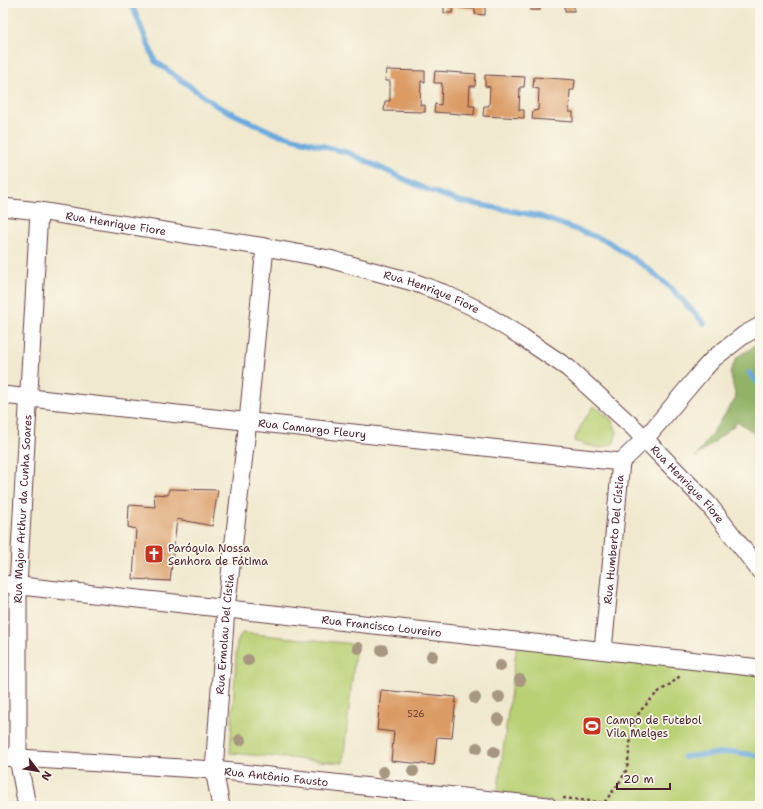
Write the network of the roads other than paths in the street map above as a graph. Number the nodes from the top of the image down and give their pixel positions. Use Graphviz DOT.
graph roads {
  1 [pos="3,207"];
  2 [pos="39,211"];
  3 [pos="265,247"];
  4 [pos="760,326"];
  5 [pos="3,395"];
  6 [pos="28,397"];
  7 [pos="248,421"];
  8 [pos="645,439"];
  9 [pos="621,462"];
  10 [pos="760,571"];
  11 [pos="11,585"];
  12 [pos="226,609"];
  13 [pos="603,650"];
  14 [pos="760,668"];
  15 [pos="11,757"];
  16 [pos="214,770"];
  17 [pos="553,802"];
  18 [pos="27,806"];
  19 [pos="221,806"];
  1 -- 2 [label="street, Rua Henrique Fiore"];
  2 -- 3 [label="street, Rua Henrique Fiore"];
  2 -- 6 [label="street, Rua Major Arthur da Cunha Soares"];
  3 -- 7 [label="street, Rua Ermolau Del Cístia"];
  3 -- 8 [label="street, Rua Henrique Fiore"];
  4 -- 8 [label="street, Rua Humberto Del Cístia"];
  5 -- 6 [label="street, Rua Camargo Fleury"];
  6 -- 7 [label="street, Rua Camargo Fleury"];
  6 -- 11 [label="street, Rua Major Arthur da Cunha Soares"];
  7 -- 9 [label="street, Rua Camargo Fleury"];
  7 -- 12 [label="street, Rua Ermolau Del Cístia"];
  8 -- 9 [label="street, Rua Humberto Del Cístia"];
  8 -- 10 [label="street, Rua Henrique Fiore"];
  9 -- 13 [label="street, Rua Humberto Del Cístia"];
  11 -- 12 [label="street, Rua Francisco Loureiro"];
  11 -- 15 [label="street, Rua Major Arthur da Cunha Soares"];
  12 -- 13 [label="street, Rua Francisco Loureiro"];
  12 -- 16 [label="street, Rua Ermolau Del Cístia"];
  13 -- 14 [label="street, Rua Francisco Loureiro"];
  15 -- 16 [label="street, Rua Antônio Fausto"];
  15 -- 18 [label="street, Rua Major Arthur da Cunha Soares"];
  16 -- 17 [label="street, Rua Antônio Fausto"];
  16 -- 19 [label="street, Rua Ermolau Del Cístia"];
}
